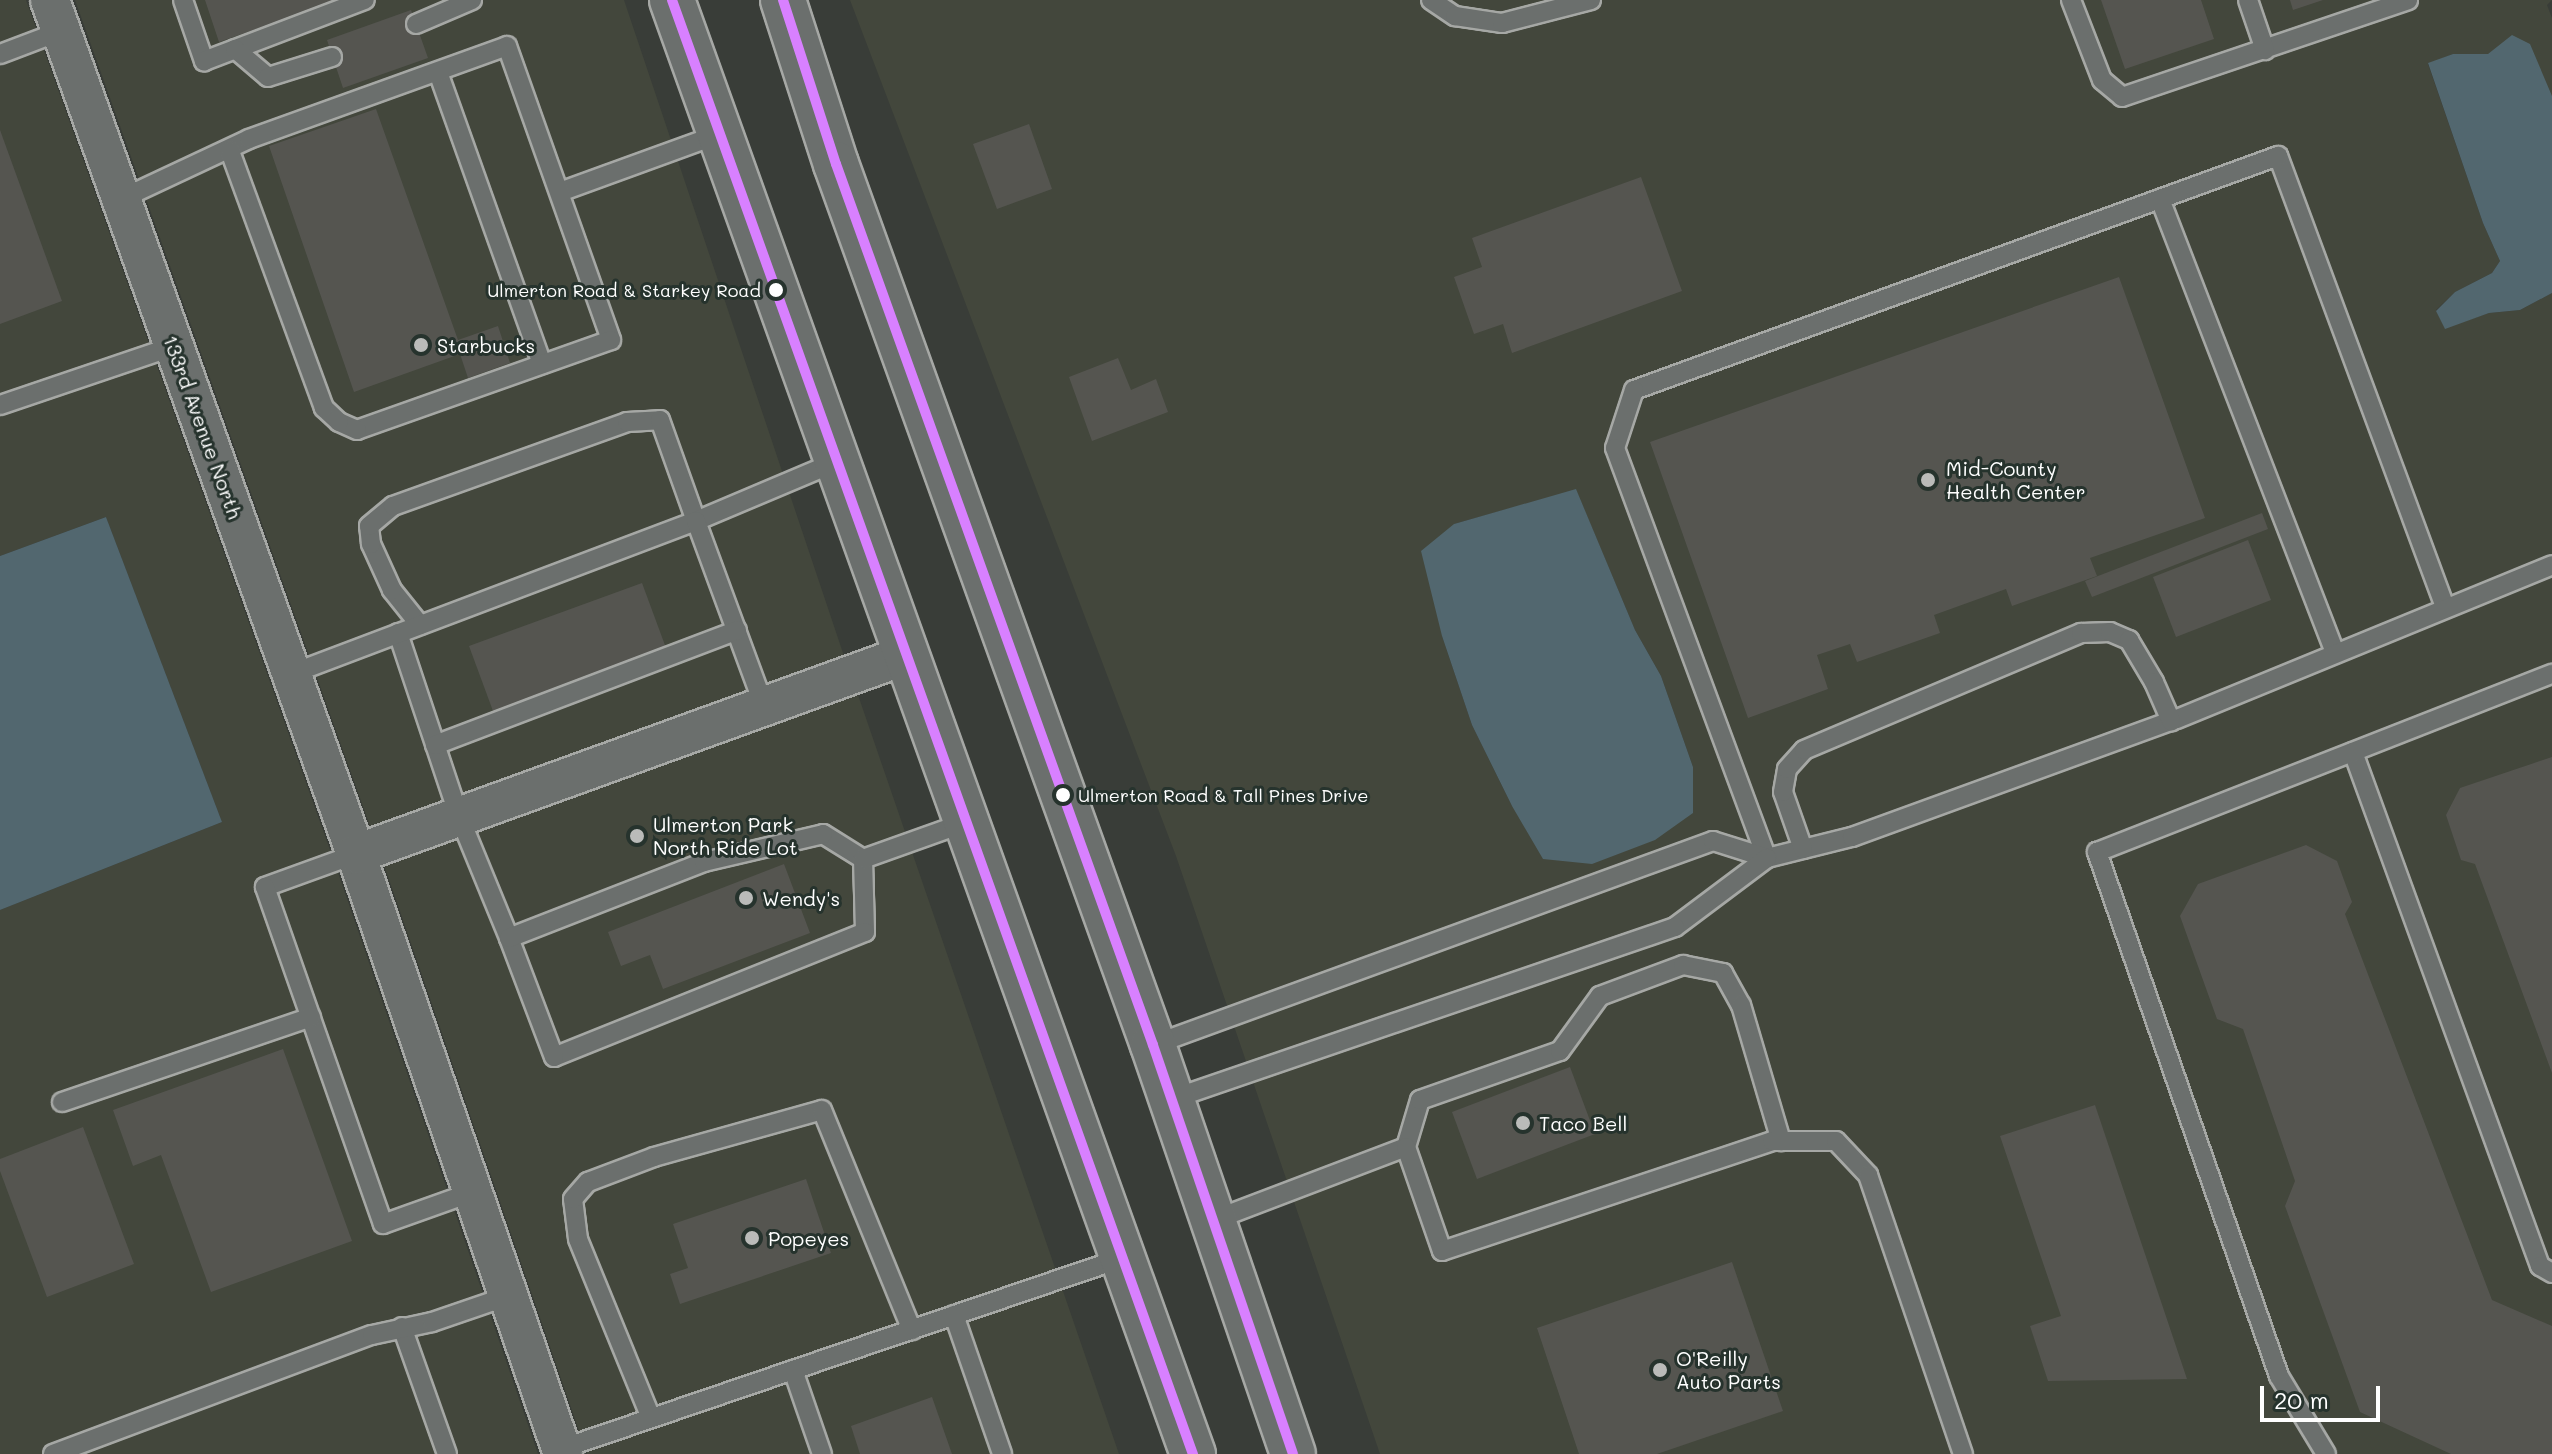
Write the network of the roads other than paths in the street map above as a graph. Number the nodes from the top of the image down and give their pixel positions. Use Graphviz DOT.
graph roads {
  1 [pos="183,0"];
  2 [pos="472,0"];
  3 [pos="672,0"];
  4 [pos="783,0"];
  5 [pos="1431,0"];
  6 [pos="1591,0"];
  7 [pos="2071,0"];
  8 [pos="2248,0"];
  9 [pos="2408,0"];
  10 [pos="363,1"];
  11 [pos="56,16"];
  12 [pos="416,24"];
  13 [pos="235,49"];
  14 [pos="2265,50"];
  15 [pos="0,54"];
  16 [pos="332,57"];
  17 [pos="438,72"];
  18 [pos="719,134"];
  19 [pos="230,151"];
  20 [pos="560,192"];
  21 [pos="121,199"];
  22 [pos="2160,199"];
  23 [pos="174,346"];
  24 [pos="542,364"];
  25 [pos="0,405"];
  26 [pos="836,462"];
  27 [pos="696,521"];
  28 [pos="2552,565"];
  29 [pos="2445,607"];
  30 [pos="420,625"];
  31 [pos="737,630"];
  32 [pos="398,633"];
  33 [pos="2335,652"];
  34 [pos="906,655"];
  35 [pos="291,674"];
  36 [pos="2552,674"];
  37 [pos="764,706"];
  38 [pos="2171,721"];
  39 [pos="435,745"];
  40 [pos="2353,752"];
  41 [pos="459,816"];
  42 [pos="967,822"];
  43 [pos="1803,849"];
  44 [pos="356,854"];
  45 [pos="1767,858"];
  46 [pos="863,859"];
  47 [pos="509,938"];
  48 [pos="311,1017"];
  49 [pos="1153,1045"];
  50 [pos="1172,1099"];
  51 [pos="62,1102"];
  52 [pos="1781,1141"];
  53 [pos="1406,1147"];
  54 [pos="473,1192"];
  55 [pos="1213,1221"];
  56 [pos="1122,1258"];
  57 [pos="2552,1273"];
  58 [pos="508,1296"];
  59 [pos="954,1315"];
  60 [pos="402,1327"];
  61 [pos="912,1330"];
  62 [pos="793,1370"];
  63 [pos="651,1418"];
  64 [pos="562,1452"];
  65 [pos="53,1454"];
  66 [pos="447,1454"];
  67 [pos="822,1454"];
  68 [pos="1002,1454"];
  69 [pos="1193,1454"];
  70 [pos="1293,1454"];
  71 [pos="1963,1454"];
  72 [pos="2326,1454"];
  1 -- 13 [label="lane"];
  2 -- 12 [label="lane"];
  3 -- 18 [label="main road"];
  4 -- 49 [label="main road"];
  5 -- 6 [label="lane"];
  7 -- 14 [label="lane"];
  8 -- 14 [label="lane"];
  9 -- 14 [label="lane"];
  10 -- 13 [label="lane"];
  11 -- 15 [label="lane"];
  11 -- 21 [label="street, 133rd Avenue North"];
  13 -- 16 [label="lane"];
  17 -- 19 [label="lane"];
  17 -- 20 [label="lane"];
  17 -- 24 [label="lane"];
  18 -- 20 [label="lane"];
  18 -- 26 [label="main road"];
  19 -- 21 [label="lane"];
  19 -- 24 [label="lane"];
  20 -- 24 [label="lane"];
  21 -- 23 [label="street, 133rd Avenue North"];
  22 -- 29 [label="lane"];
  22 -- 33 [label="lane"];
  22 -- 45 [label="lane"];
  23 -- 25 [label="lane"];
  23 -- 35 [label="street, 133rd Avenue North"];
  26 -- 27 [label="lane"];
  26 -- 34 [label="main road"];
  27 -- 30 [label="lane"];
  27 -- 30 [label="lane"];
  27 -- 31 [label="lane"];
  28 -- 29 [label="lane"];
  29 -- 33 [label="lane"];
  30 -- 32 [label="lane"];
  31 -- 37 [label="lane"];
  31 -- 39 [label="lane"];
  32 -- 35 [label="lane"];
  32 -- 39 [label="lane"];
  33 -- 38 [label="lane"];
  34 -- 37 [label="street"];
  34 -- 42 [label="main road"];
  35 -- 44 [label="street, 133rd Avenue North"];
  36 -- 40 [label="lane"];
  37 -- 41 [label="street"];
  38 -- 43 [label="lane"];
  38 -- 43 [label="lane"];
  39 -- 41 [label="lane"];
  40 -- 57 [label="lane"];
  40 -- 72 [label="lane"];
  41 -- 44 [label="street"];
  41 -- 47 [label="lane"];
  42 -- 46 [label="lane"];
  42 -- 56 [label="main road"];
  43 -- 45 [label="lane"];
  44 -- 48 [label="lane"];
  44 -- 54 [label="street, 133rd Avenue North"];
  45 -- 49 [label="lane"];
  45 -- 50 [label="lane"];
  46 -- 47 [label="lane"];
  46 -- 47 [label="lane"];
  48 -- 51 [label="lane"];
  48 -- 54 [label="lane"];
  49 -- 50 [label="main road"];
  50 -- 55 [label="main road"];
  52 -- 53 [label="lane"];
  52 -- 53 [label="lane"];
  52 -- 71 [label="lane"];
  53 -- 55 [label="lane"];
  54 -- 58 [label="street, 133rd Avenue North"];
  55 -- 70 [label="main road"];
  56 -- 59 [label="lane"];
  56 -- 69 [label="main road"];
  58 -- 60 [label="lane"];
  58 -- 64 [label="street, 133rd Avenue North"];
  59 -- 61 [label="lane"];
  59 -- 68 [label="lane"];
  60 -- 65 [label="lane"];
  60 -- 66 [label="lane"];
  61 -- 62 [label="lane"];
  61 -- 63 [label="lane"];
  62 -- 63 [label="lane"];
  62 -- 67 [label="lane"];
  63 -- 64 [label="lane"];
}
